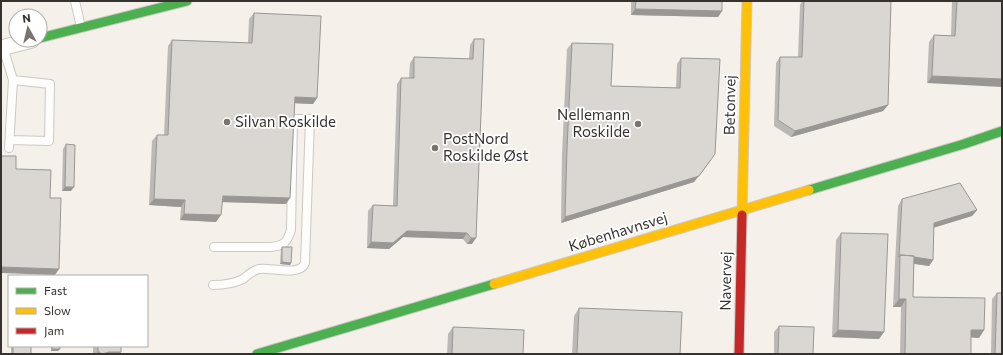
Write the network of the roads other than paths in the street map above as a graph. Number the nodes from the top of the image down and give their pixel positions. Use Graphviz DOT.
graph roads {
  1 [pos="75,1"];
  2 [pos="187,1"];
  3 [pos="747,1"];
  4 [pos="81,28"];
  5 [pos="48,36"];
  6 [pos="2,47"];
  7 [pos="13,80"];
  8 [pos="1002,132"];
  9 [pos="10,140"];
  10 [pos="9,148"];
  11 [pos="742,209"];
  12 [pos="214,247"];
  13 [pos="213,285"];
  14 [pos="256,354"];
  15 [pos="739,354"];
  1 -- 4 [label="lane"];
  2 -- 4 [label="main road"];
  3 -- 11 [label="main road, Betonvej"];
  4 -- 5 [label="main road"];
  6 -- 7 [label="lane"];
  7 -- 9 [label="lane"];
  7 -- 9 [label="lane"];
  8 -- 11 [label="main road, Københavnsvej"];
  9 -- 10 [label="lane"];
  11 -- 14 [label="main road, Københavnsvej"];
  11 -- 15 [label="main road, Navervej"];
  12 -- 13 [label="lane"];
}
